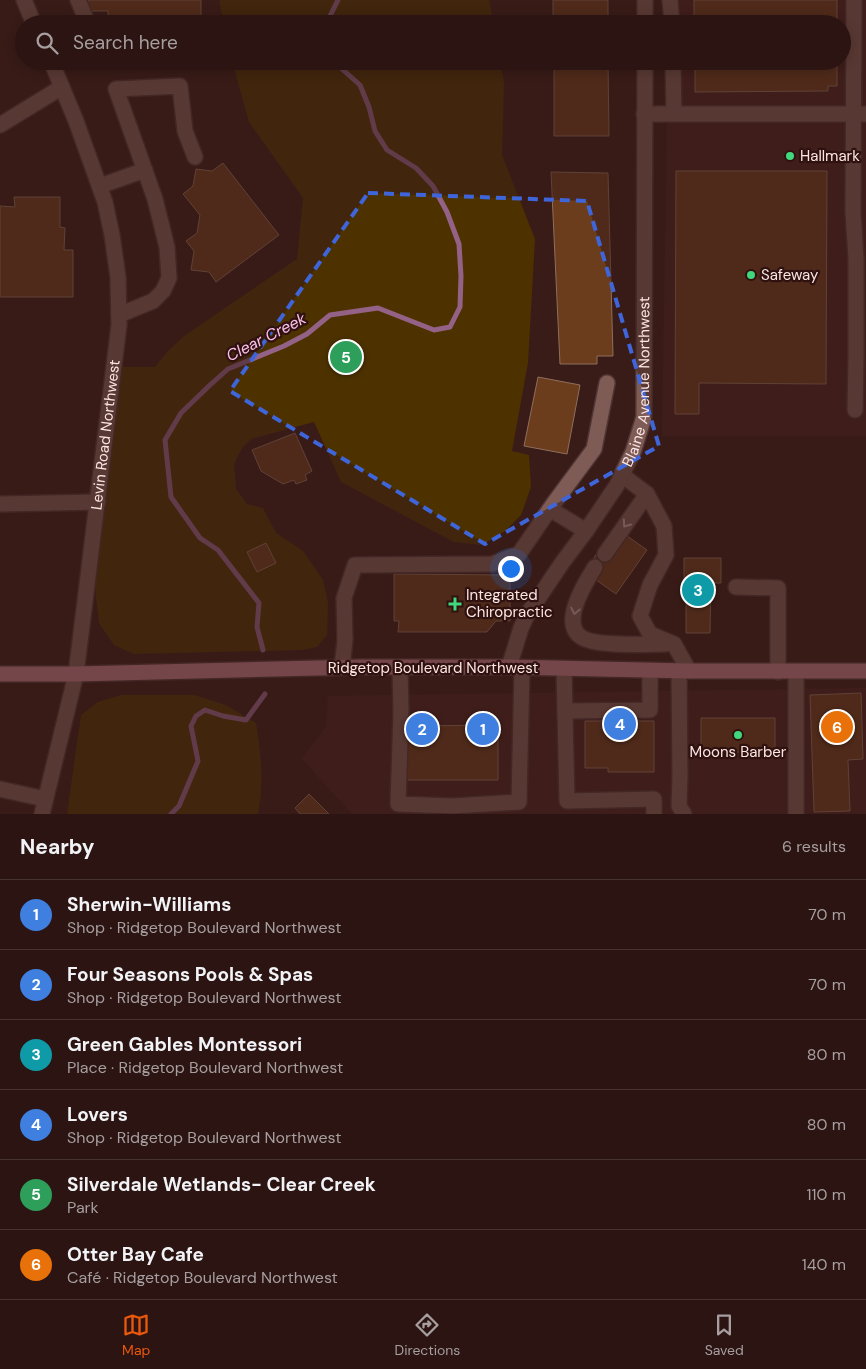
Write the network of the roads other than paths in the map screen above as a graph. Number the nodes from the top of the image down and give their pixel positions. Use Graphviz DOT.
graph roads {
  1 [pos="24,0"];
  2 [pos="78,0"];
  3 [pos="645,0"];
  4 [pos="670,0"];
  5 [pos="854,0"];
  6 [pos="30,15"];
  7 [pos="84,15"];
  8 [pos="645,15"];
  9 [pos="671,15"];
  10 [pos="55,70"];
  11 [pos="645,70"];
  12 [pos="673,70"];
  13 [pos="62,87"];
  14 [pos="644,114"];
  15 [pos="674,114"];
  16 [pos="860,114"];
  17 [pos="0,125"];
  18 [pos="195,157"];
  19 [pos="145,170"];
  20 [pos="100,186"];
  21 [pos="119,315"];
  22 [pos="607,383"];
  23 [pos="855,410"];
  24 [pos="622,475"];
  25 [pos="647,494"];
  26 [pos="98,502"];
  27 [pos="0,504"];
  28 [pos="550,509"];
  29 [pos="586,531"];
  30 [pos="605,554"];
  31 [pos="595,567"];
  32 [pos="736,587"];
  33 [pos="674,644"];
  34 [pos="342,667"];
  35 [pos="400,668"];
  36 [pos="516,668"];
  37 [pos="564,669"];
  38 [pos="650,671"];
  39 [pos="684,671"];
  40 [pos="866,671"];
  41 [pos="778,672"];
  42 [pos="796,672"];
  43 [pos="0,674"];
  44 [pos="76,674"];
  45 [pos="565,711"];
  46 [pos="0,789"];
  47 [pos="43,807"];
  48 [pos="618,807"];
  49 [pos="654,814"];
  50 [pos="684,814"];
  51 [pos="796,814"];
  1 -- 6 [label="street"];
  2 -- 7 [label="street"];
  3 -- 8 [label="street"];
  4 -- 9 [label="street"];
  5 -- 16 [label="street"];
  10 -- 13 [label="street, Levin Road Northwest"];
  11 -- 14 [label="street, Blaine Avenue Northwest"];
  12 -- 15 [label="street"];
  13 -- 17 [label="street"];
  13 -- 20 [label="street, Levin Road Northwest"];
  14 -- 15 [label="street"];
  14 -- 24 [label="street, Blaine Avenue Northwest"];
  15 -- 16 [label="street"];
  16 -- 23 [label="street"];
  18 -- 19 [label="street"];
  19 -- 20 [label="street"];
  19 -- 21 [label="street"];
  20 -- 21 [label="street, Levin Road Northwest"];
  21 -- 26 [label="street, Levin Road Northwest"];
  22 -- 28 [label="street"];
  24 -- 25 [label="street"];
  24 -- 29 [label="street, Blaine Avenue Northwest"];
  25 -- 30 [label="street, one-way"];
  25 -- 33 [label="street"];
  26 -- 27 [label="street"];
  26 -- 44 [label="street, Levin Road Northwest"];
  28 -- 29 [label="street"];
  28 -- 34 [label="street"];
  29 -- 36 [label="street, Blaine Avenue Northwest"];
  31 -- 33 [label="street, one-way"];
  32 -- 41 [label="street"];
  33 -- 39 [label="street"];
  34 -- 35 [label="main road, Ridgetop Boulevard Northwest"];
  34 -- 44 [label="main road, Ridgetop Boulevard Northwest"];
  35 -- 36 [label="main road, Ridgetop Boulevard Northwest"];
  35 -- 36 [label="street, Blaine Avenue Northwest"];
  36 -- 37 [label="main road, Ridgetop Boulevard Northwest"];
  37 -- 38 [label="main road, Ridgetop Boulevard Northwest"];
  37 -- 45 [label="street"];
  38 -- 39 [label="main road, Ridgetop Boulevard Northwest"];
  38 -- 45 [label="street"];
  39 -- 41 [label="main road, Ridgetop Boulevard Northwest"];
  39 -- 50 [label="street"];
  40 -- 42 [label="main road, Ridgetop Boulevard Northwest"];
  41 -- 42 [label="main road, Ridgetop Boulevard Northwest"];
  42 -- 51 [label="street"];
  43 -- 44 [label="main road, Ridgetop Boulevard Northwest"];
  44 -- 47 [label="street, Levin Road Northwest"];
  45 -- 48 [label="street"];
  46 -- 47 [label="street"];
  48 -- 49 [label="street"];
}
